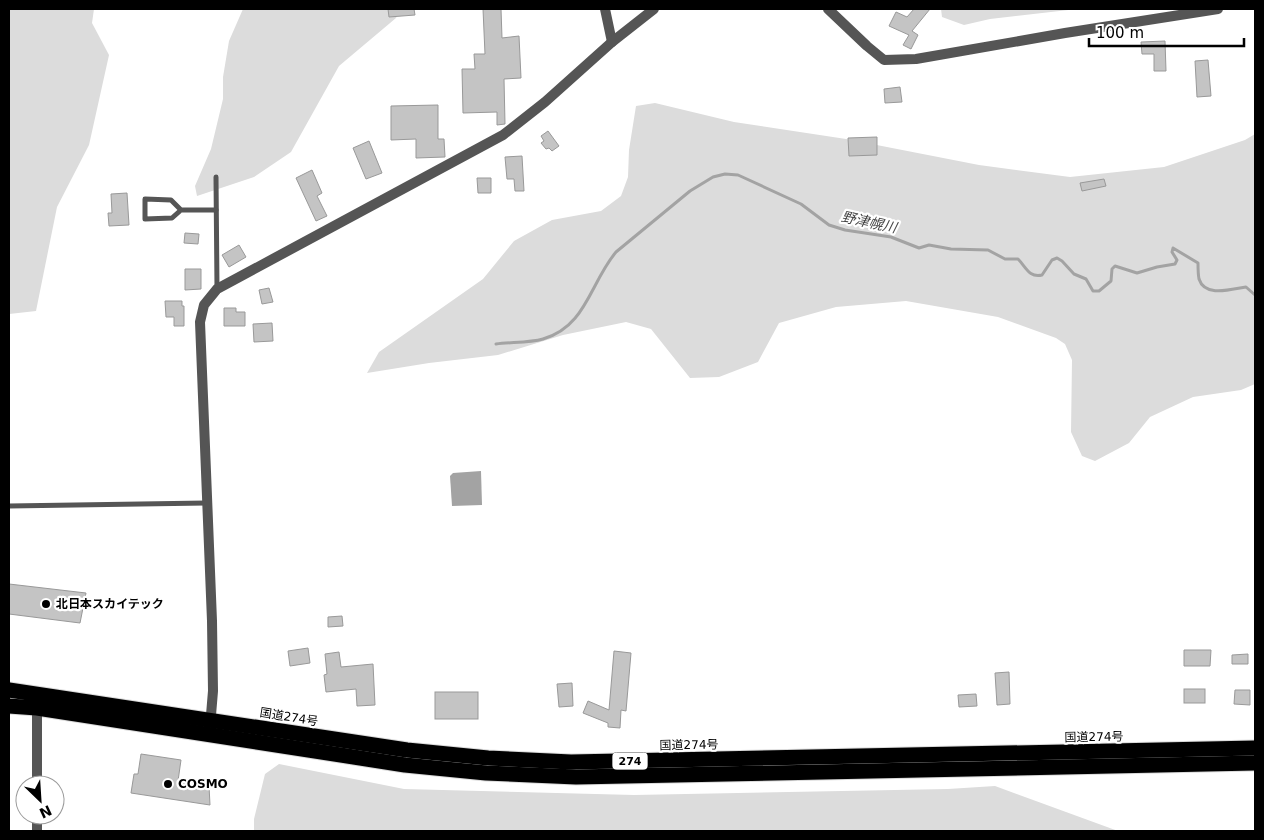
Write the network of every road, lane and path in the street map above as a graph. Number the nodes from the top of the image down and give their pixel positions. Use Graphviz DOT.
graph roads {
  1 [pos="605,9"];
  2 [pos="654,9"];
  3 [pos="828,9"];
  4 [pos="1218,9"];
  5 [pos="612,42"];
  6 [pos="216,177"];
  7 [pos="181,210"];
  8 [pos="216,210"];
  9 [pos="216,289"];
  10 [pos="206,503"];
  11 [pos="9,506"];
  12 [pos="9,690"];
  13 [pos="37,701"];
  14 [pos="9,706"];
  15 [pos="210,727"];
  16 [pos="1255,748"];
  17 [pos="1255,763"];
  18 [pos="37,775"];
  1 -- 5 [label="street"];
  2 -- 5 [label="street"];
  3 -- 4 [label="street"];
  5 -- 9 [label="street"];
  6 -- 8 [label="lane"];
  7 -- 7 [label="lane"];
  7 -- 8 [label="lane"];
  8 -- 9 [label="lane"];
  9 -- 10 [label="street"];
  10 -- 11 [label="lane"];
  10 -- 15 [label="street"];
  12 -- 13 [label="highway, 国道274号 / 274"];
  13 -- 14 [label="highway, 国道274号 / 274"];
  13 -- 15 [label="highway, 国道274号 / 274"];
  13 -- 18 [label="street"];
  15 -- 16 [label="highway, 国道274号 / 274"];
  15 -- 17 [label="highway, 国道274号 / 274"];
}
